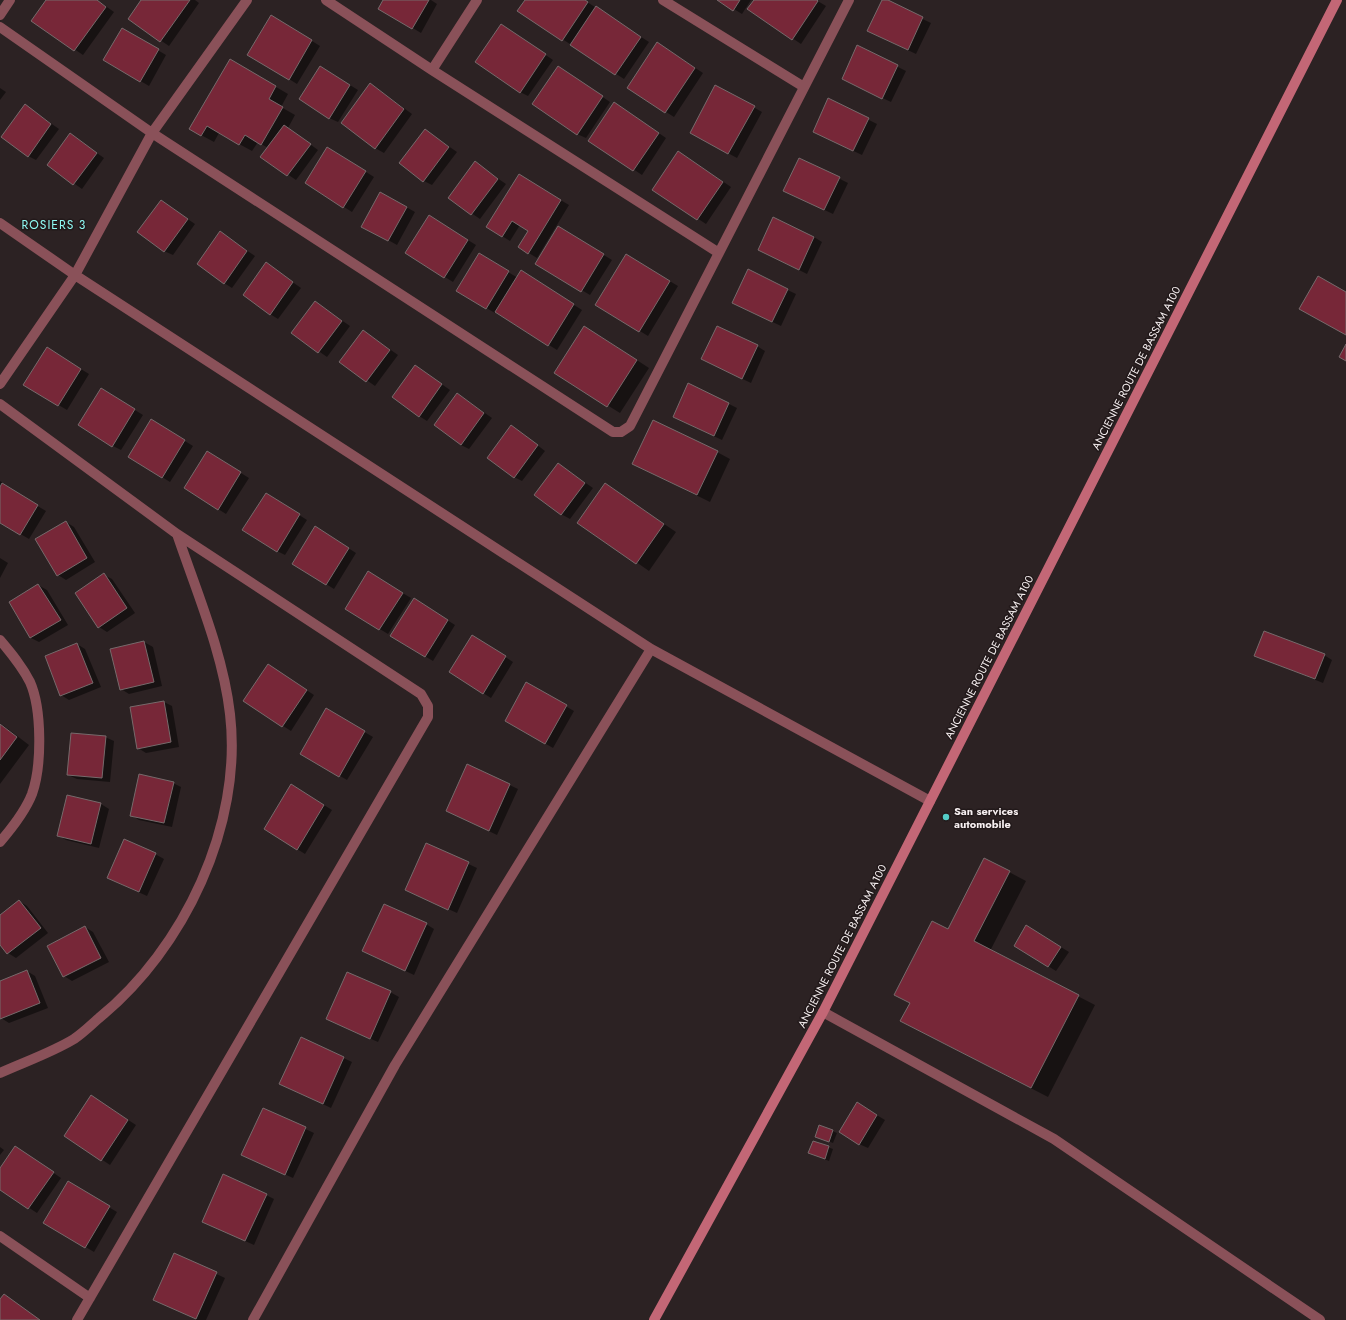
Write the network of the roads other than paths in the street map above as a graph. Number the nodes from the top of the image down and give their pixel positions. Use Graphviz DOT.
graph roads {
  1 [pos="10,0"];
  2 [pos="247,0"];
  3 [pos="326,0"];
  4 [pos="477,0"];
  5 [pos="663,0"];
  6 [pos="849,0"];
  7 [pos="1337,0"];
  8 [pos="0,15"];
  9 [pos="0,27"];
  10 [pos="432,70"];
  11 [pos="804,86"];
  12 [pos="152,133"];
  13 [pos="0,223"];
  14 [pos="719,253"];
  15 [pos="75,275"];
  16 [pos="0,384"];
  17 [pos="0,404"];
  18 [pos="177,534"];
  19 [pos="0,640"];
  20 [pos="651,649"];
  21 [pos="930,801"];
  22 [pos="0,842"];
  23 [pos="823,1012"];
  24 [pos="0,1073"];
  25 [pos="0,1236"];
  26 [pos="90,1298"];
  27 [pos="77,1320"];
  28 [pos="253,1320"];
  29 [pos="654,1320"];
  30 [pos="1320,1320"];
  1 -- 8 [label="street"];
  2 -- 12 [label="street"];
  3 -- 10 [label="street"];
  4 -- 10 [label="street"];
  5 -- 11 [label="street"];
  6 -- 11 [label="street"];
  7 -- 21 [label="main road, ANCIENNE ROUTE DE BASSAM A100"];
  9 -- 12 [label="street"];
  10 -- 14 [label="street"];
  11 -- 14 [label="street"];
  12 -- 14 [label="street"];
  12 -- 15 [label="street"];
  13 -- 15 [label="street"];
  15 -- 16 [label="street"];
  15 -- 20 [label="street"];
  17 -- 18 [label="street"];
  18 -- 24 [label="street"];
  18 -- 26 [label="street"];
  19 -- 22 [label="street"];
  20 -- 21 [label="street"];
  20 -- 28 [label="street"];
  21 -- 23 [label="main road, ANCIENNE ROUTE DE BASSAM A100"];
  23 -- 29 [label="main road, ANCIENNE ROUTE DE BASSAM A100"];
  23 -- 30 [label="street"];
  25 -- 26 [label="street"];
  26 -- 27 [label="street"];
}
